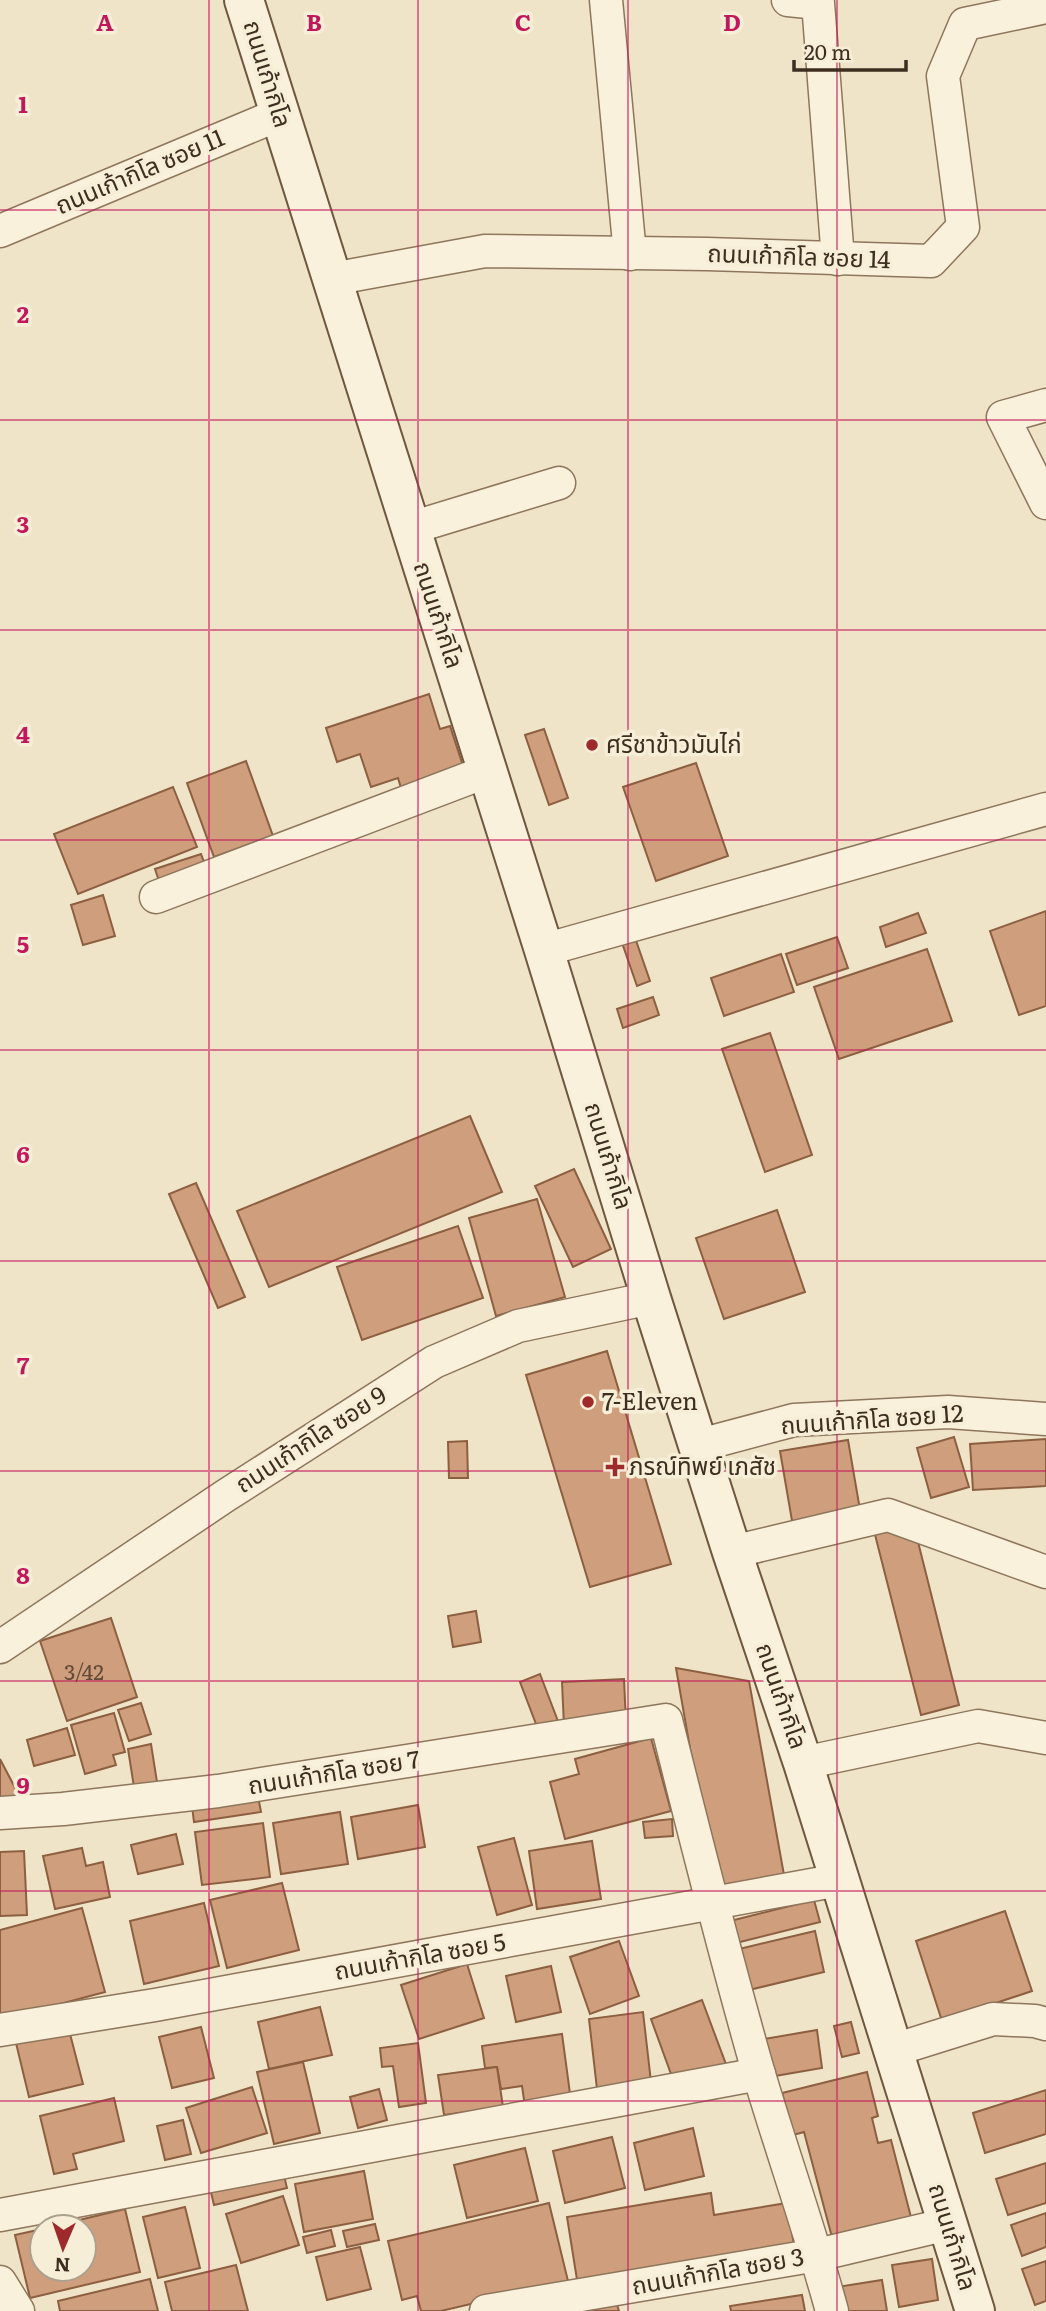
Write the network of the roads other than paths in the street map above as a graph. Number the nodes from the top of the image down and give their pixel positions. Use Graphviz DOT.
graph roads {
  1 [pos="244,0"];
  2 [pos="606,0"];
  3 [pos="788,0"];
  4 [pos="1046,7"];
  5 [pos="280,114"];
  6 [pos="0,231"];
  7 [pos="630,254"];
  8 [pos="838,259"];
  9 [pos="332,279"];
  10 [pos="1046,405"];
  11 [pos="559,483"];
  12 [pos="1046,503"];
  13 [pos="411,528"];
  14 [pos="488,771"];
  15 [pos="1046,809"];
  16 [pos="156,897"];
  17 [pos="544,950"];
  18 [pos="651,1298"];
  19 [pos="1046,1419"];
  20 [pos="699,1445"];
  21 [pos="732,1552"];
  22 [pos="1046,1572"];
  23 [pos="0,1647"];
  24 [pos="1046,1738"];
  25 [pos="803,1763"];
  26 [pos="0,1813"];
  27 [pos="839,1880"];
  28 [pos="712,1904"];
  29 [pos="1046,2024"];
  30 [pos="0,2031"];
  31 [pos="894,2050"];
  32 [pos="759,2074"];
  33 [pos="0,2215"];
  34 [pos="948,2224"];
  35 [pos="817,2255"];
  36 [pos="0,2282"];
  37 [pos="18,2311"];
  38 [pos="486,2311"];
  39 [pos="832,2311"];
  40 [pos="975,2311"];
  1 -- 5 [label="main road, ถนนเก้ากิโล"];
  2 -- 7 [label="street"];
  3 -- 8 [label="street"];
  4 -- 8 [label="street, ถนนเก้ากิโล ซอย 14"];
  5 -- 6 [label="street, ถนนเก้ากิโล ซอย 11"];
  5 -- 9 [label="main road, ถนนเก้ากิโล"];
  7 -- 8 [label="street, ถนนเก้ากิโล ซอย 14"];
  7 -- 9 [label="street, ถนนเก้ากิโล ซอย 14"];
  9 -- 13 [label="main road, ถนนเก้ากิโล"];
  10 -- 12 [label="street"];
  11 -- 13 [label="street"];
  13 -- 14 [label="main road, ถนนเก้ากิโล"];
  14 -- 16 [label="street"];
  14 -- 17 [label="main road, ถนนเก้ากิโล"];
  15 -- 17 [label="street"];
  17 -- 18 [label="main road, ถนนเก้ากิโล"];
  18 -- 20 [label="main road, ถนนเก้ากิโล"];
  18 -- 23 [label="street, ถนนเก้ากิโล ซอย 9"];
  19 -- 20 [label="street, ถนนเก้ากิโล ซอย 12"];
  20 -- 21 [label="main road, ถนนเก้ากิโล"];
  21 -- 22 [label="street"];
  21 -- 25 [label="main road, ถนนเก้ากิโล"];
  24 -- 25 [label="street"];
  25 -- 27 [label="main road, ถนนเก้ากิโล"];
  26 -- 28 [label="street, ถนนเก้ากิโล ซอย 7"];
  27 -- 28 [label="street, ถนนเก้ากิโล ซอย 5"];
  27 -- 31 [label="main road, ถนนเก้ากิโล"];
  28 -- 30 [label="street, ถนนเก้ากิโล ซอย 5"];
  28 -- 32 [label="street"];
  29 -- 31 [label="street"];
  31 -- 34 [label="main road, ถนนเก้ากิโล"];
  32 -- 33 [label="street"];
  32 -- 35 [label="street"];
  34 -- 35 [label="street, ถนนเก้ากิโล ซอย 3"];
  34 -- 40 [label="main road, ถนนเก้ากิโล"];
  35 -- 38 [label="street, ถนนเก้ากิโล ซอย 3"];
  35 -- 39 [label="street"];
  36 -- 37 [label="street"];
}
